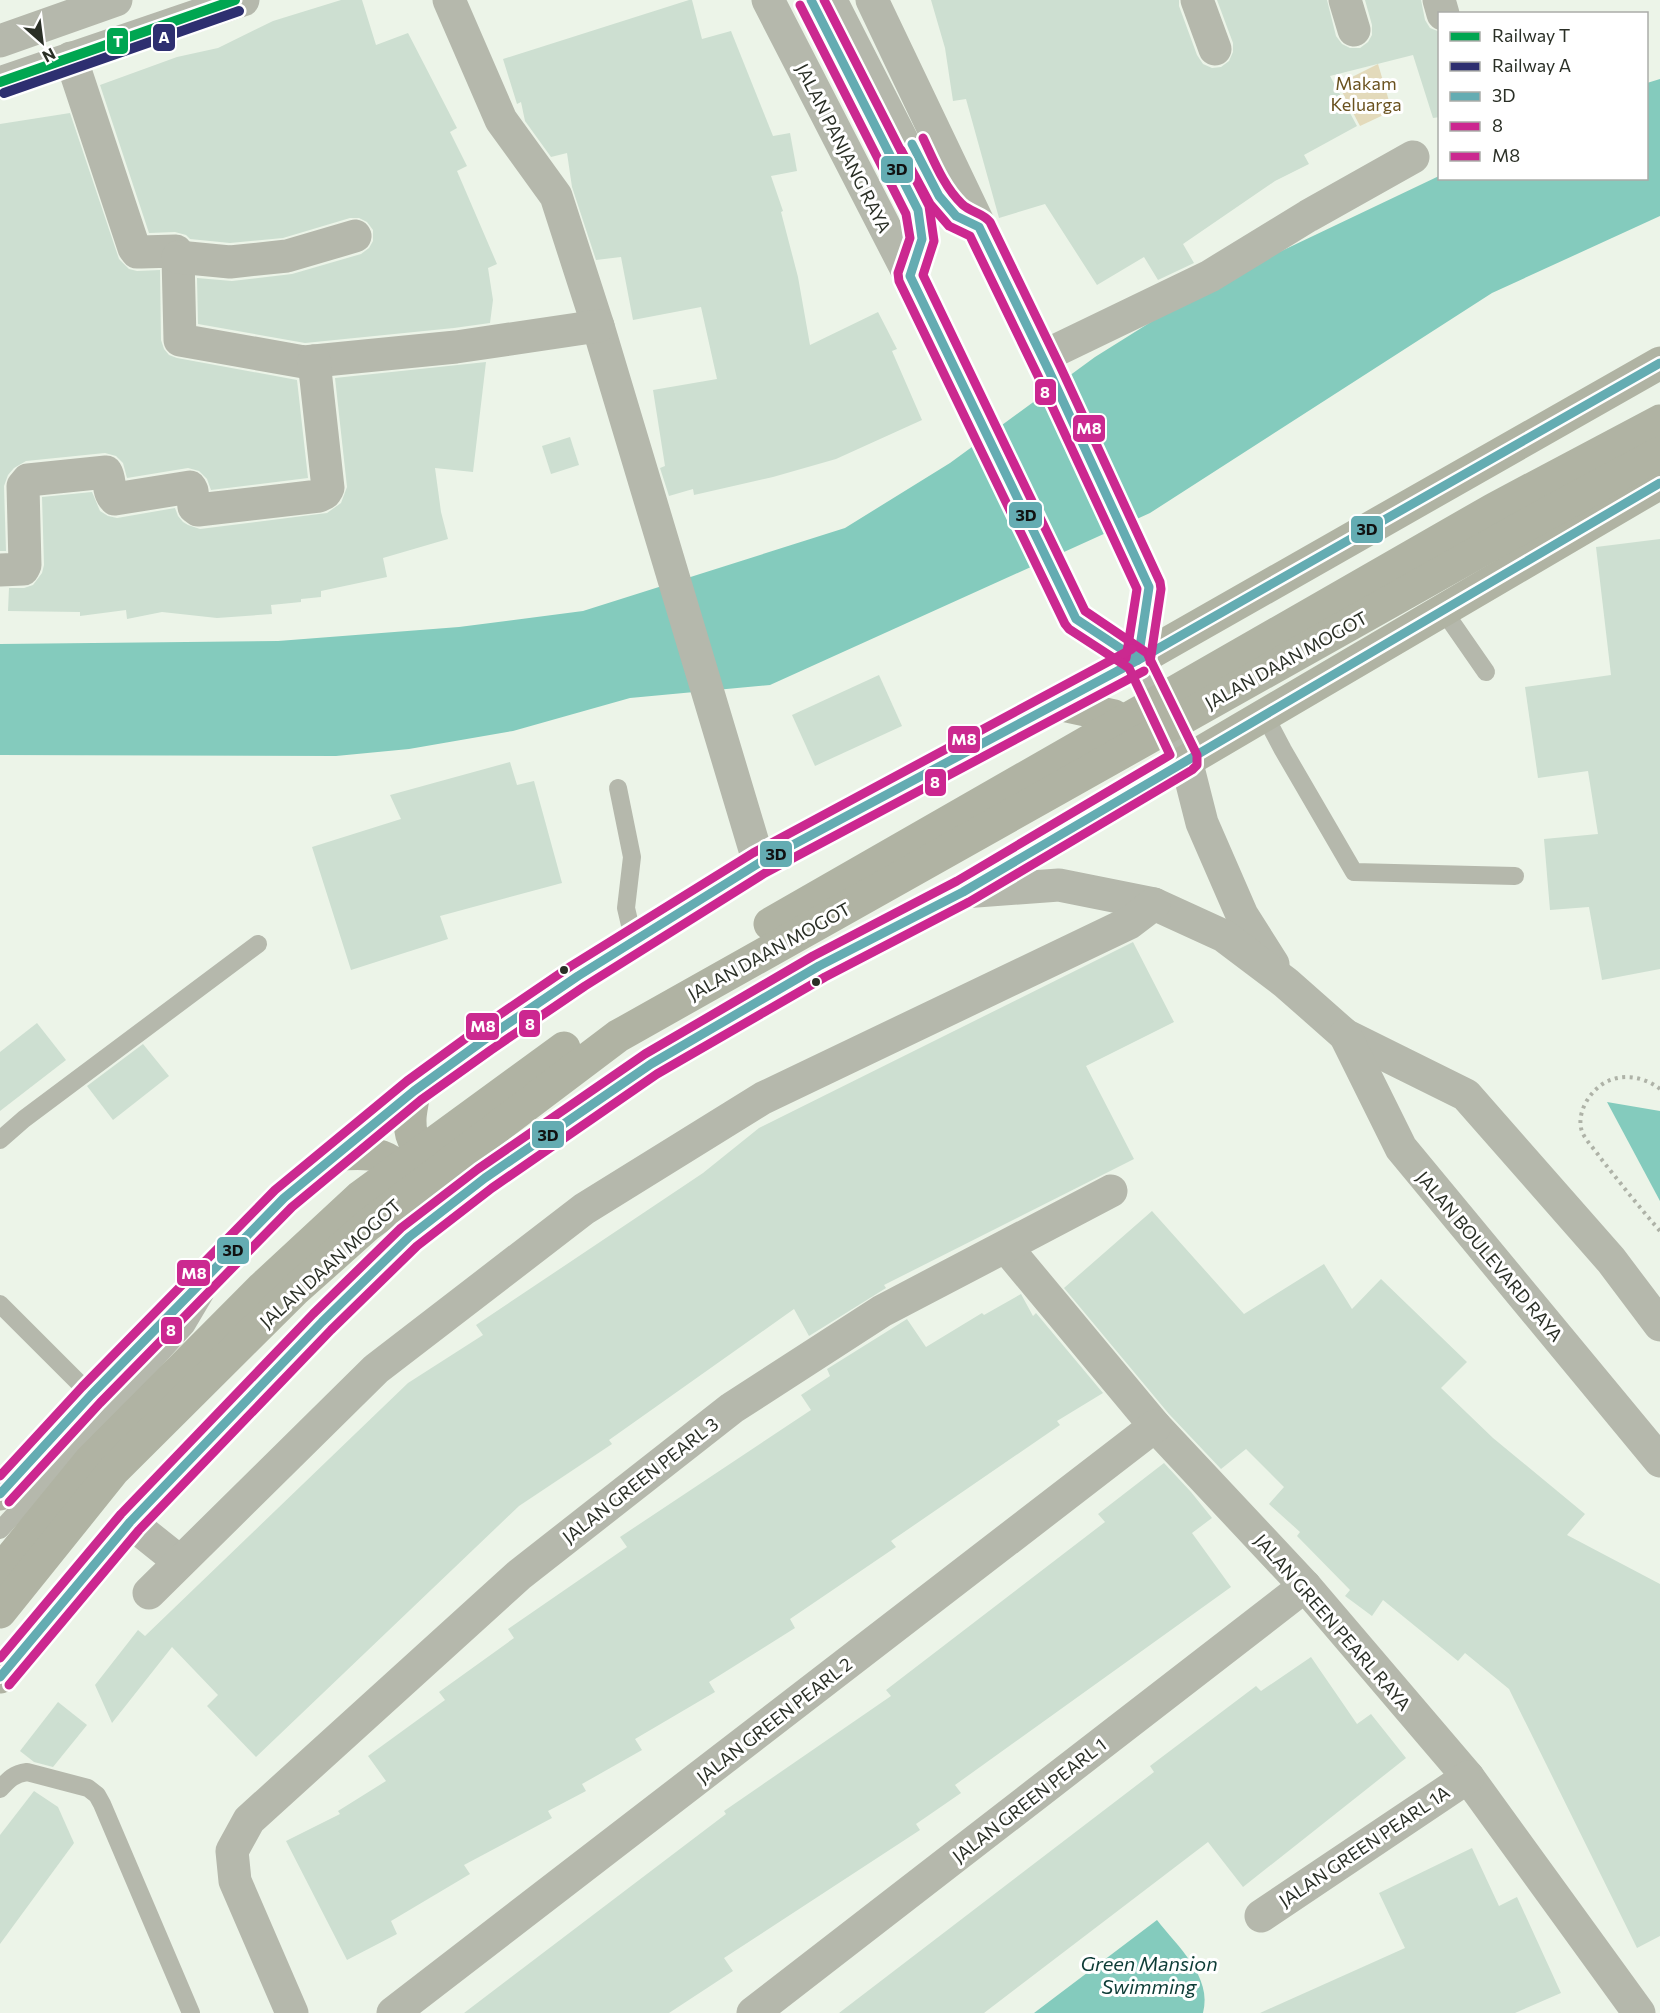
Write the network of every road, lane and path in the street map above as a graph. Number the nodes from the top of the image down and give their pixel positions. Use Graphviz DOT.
graph roads {
  1 [pos="116,0"];
  2 [pos="243,0"];
  3 [pos="449,0"];
  4 [pos="768,0"];
  5 [pos="811,0"];
  6 [pos="839,0"];
  7 [pos="872,0"];
  8 [pos="1197,0"];
  9 [pos="0,41"];
  10 [pos="1215,49"];
  11 [pos="71,58"];
  12 [pos="0,83"];
  13 [pos="1413,157"];
  14 [pos="979,227"];
  15 [pos="355,236"];
  16 [pos="178,257"];
  17 [pos="910,276"];
  18 [pos="598,326"];
  19 [pos="314,362"];
  20 [pos="1660,363"];
  21 [pos="1045,364"];
  22 [pos="1660,421"];
  23 [pos="1660,453"];
  24 [pos="1660,483"];
  25 [pos="0,570"];
  26 [pos="1443,610"];
  27 [pos="1138,660"];
  28 [pos="1486,672"];
  29 [pos="1058,704"];
  30 [pos="1264,714"];
  31 [pos="1185,760"];
  32 [pos="618,788"];
  33 [pos="759,863"];
  34 [pos="1515,876"];
  35 [pos="963,892"];
  36 [pos="1154,904"];
  37 [pos="634,942"];
  38 [pos="258,944"];
  39 [pos="1286,983"];
  40 [pos="1345,1035"];
  41 [pos="1660,1089"];
  42 [pos="414,1091"];
  43 [pos="0,1140"];
  44 [pos="335,1155"];
  45 [pos="485,1178"];
  46 [pos="1112,1191"];
  47 [pos="1660,1232"];
  48 [pos="409,1237"];
  49 [pos="1006,1247"];
  50 [pos="230,1251"];
  51 [pos="0,1304"];
  52 [pos="1660,1325"];
  53 [pos="91,1395"];
  54 [pos="1155,1426"];
  55 [pos="1660,1461"];
  56 [pos="0,1494"];
  57 [pos="130,1522"];
  58 [pos="0,1530"];
  59 [pos="180,1562"];
  60 [pos="0,1570"];
  61 [pos="1305,1586"];
  62 [pos="149,1593"];
  63 [pos="0,1612"];
  64 [pos="0,1677"];
  65 [pos="1468,1777"];
  66 [pos="0,1789"];
  67 [pos="1261,1916"];
  68 [pos="1660,2002"];
  69 [pos="191,2013"];
  70 [pos="292,2013"];
  71 [pos="393,2013"];
  72 [pos="753,2013"];
  73 [pos="1639,2013"];
  1 -- 9 [label="street"];
  2 -- 11 [label="street"];
  3 -- 18 [label="street"];
  4 -- 17 [label="street, JALAN PANJANG RAYA"];
  5 -- 17 [label="lane"];
  6 -- 14 [label="lane"];
  7 -- 14 [label="street"];
  8 -- 10 [label="street"];
  11 -- 12 [label="street"];
  11 -- 16 [label="street"];
  13 -- 21 [label="street"];
  14 -- 21 [label="street"];
  15 -- 16 [label="street"];
  16 -- 19 [label="street"];
  17 -- 27 [label="street, JALAN PANJANG RAYA"];
  18 -- 19 [label="street"];
  18 -- 33 [label="street"];
  19 -- 25 [label="street"];
  20 -- 27 [label="highway"];
  21 -- 27 [label="street"];
  22 -- 60 [label="highway, JALAN DAAN MOGOT, bridge"];
  23 -- 63 [label="highway, JALAN DAAN MOGOT, bridge"];
  24 -- 26 [label="highway, JALAN DAAN MOGOT"];
  26 -- 28 [label="lane"];
  26 -- 30 [label="highway, JALAN DAAN MOGOT"];
  27 -- 29 [label="highway"];
  27 -- 31 [label="street"];
  29 -- 31 [label="highway"];
  29 -- 33 [label="highway"];
  30 -- 31 [label="highway, JALAN DAAN MOGOT"];
  30 -- 34 [label="lane"];
  31 -- 35 [label="highway, JALAN DAAN MOGOT"];
  31 -- 39 [label="street, JALAN BOULEVARD RAYA"];
  32 -- 37 [label="lane"];
  33 -- 37 [label="highway"];
  35 -- 36 [label="street, JALAN BOULEVARD RAYA"];
  35 -- 45 [label="highway, JALAN DAAN MOGOT"];
  36 -- 39 [label="street, JALAN BOULEVARD RAYA"];
  36 -- 59 [label="street"];
  37 -- 42 [label="highway"];
  38 -- 43 [label="lane"];
  39 -- 40 [label="street, JALAN BOULEVARD RAYA"];
  40 -- 52 [label="street, JALAN BOULEVARD RAYA"];
  40 -- 55 [label="street, JALAN BOULEVARD RAYA"];
  41 -- 47 [label="path"];
  42 -- 44 [label="highway"];
  42 -- 45 [label="highway"];
  44 -- 48 [label="highway"];
  44 -- 50 [label="highway"];
  45 -- 48 [label="highway, JALAN DAAN MOGOT"];
  46 -- 49 [label="street, JALAN GREEN PEARL 3"];
  48 -- 57 [label="highway, JALAN DAAN MOGOT"];
  49 -- 54 [label="street, JALAN GREEN PEARL RAYA"];
  49 -- 70 [label="street, JALAN GREEN PEARL 3"];
  50 -- 53 [label="highway"];
  50 -- 58 [label="lane"];
  51 -- 53 [label="lane"];
  53 -- 56 [label="highway"];
  54 -- 61 [label="street, JALAN GREEN PEARL RAYA"];
  54 -- 71 [label="street, JALAN GREEN PEARL 2"];
  57 -- 59 [label="street"];
  57 -- 64 [label="highway, JALAN DAAN MOGOT"];
  59 -- 62 [label="street"];
  61 -- 65 [label="street, JALAN GREEN PEARL RAYA"];
  61 -- 72 [label="street, JALAN GREEN PEARL 1"];
  65 -- 67 [label="street, JALAN GREEN PEARL 1A"];
  65 -- 73 [label="street, JALAN GREEN PEARL RAYA"];
  66 -- 69 [label="lane"];
  68 -- 73 [label="street"];
}
